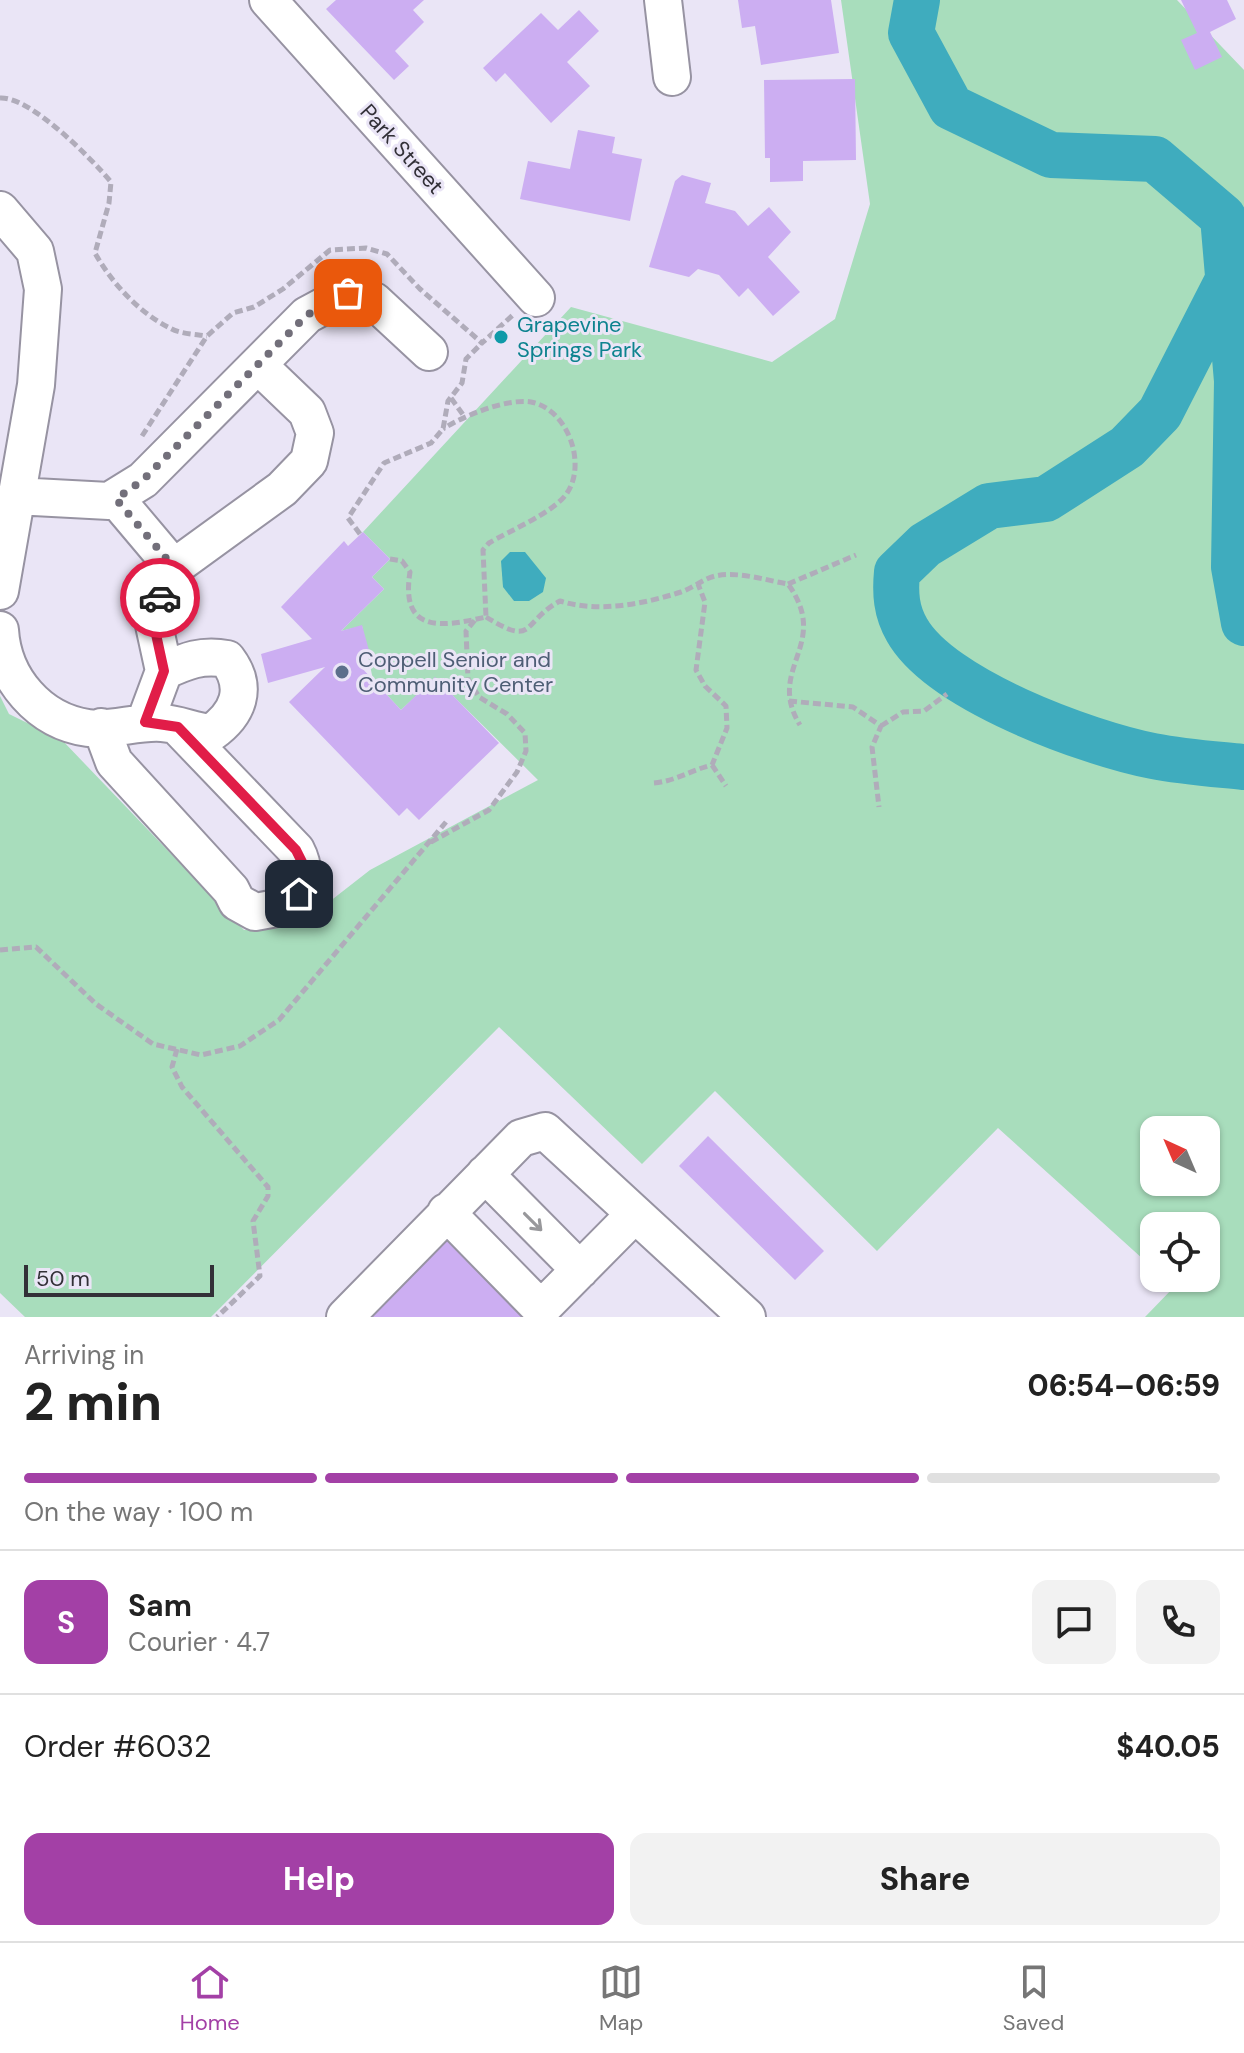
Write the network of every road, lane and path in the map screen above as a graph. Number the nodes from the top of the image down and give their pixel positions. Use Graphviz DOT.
graph roads {
  1 [pos="268,0"];
  2 [pos="663,0"];
  3 [pos="672,77"];
  4 [pos="0,98"];
  5 [pos="0,210"];
  6 [pos="536,298"];
  7 [pos="207,336"];
  8 [pos="482,343"];
  9 [pos="429,352"];
  10 [pos="259,366"];
  11 [pos="451,398"];
  12 [pos="464,416"];
  13 [pos="443,429"];
  14 [pos="15,496"];
  15 [pos="116,499"];
  16 [pos="360,534"];
  17 [pos="856,555"];
  18 [pos="390,559"];
  19 [pos="169,571"];
  20 [pos="698,584"];
  21 [pos="788,584"];
  22 [pos="0,591"];
  23 [pos="486,617"];
  24 [pos="475,620"];
  25 [pos="0,630"];
  26 [pos="164,671"];
  27 [pos="947,694"];
  28 [pos="789,701"];
  29 [pos="162,725"];
  30 [pos="800,725"];
  31 [pos="881,726"];
  32 [pos="101,727"];
  33 [pos="712,765"];
  34 [pos="654,783"];
  35 [pos="726,786"];
  36 [pos="879,807"];
  37 [pos="446,822"];
  38 [pos="426,844"];
  39 [pos="0,950"];
  40 [pos="177,1049"];
  41 [pos="485,1174"];
  42 [pos="446,1212"];
  43 [pos="635,1214"];
  44 [pos="580,1270"];
  45 [pos="548,1313"];
  46 [pos="217,1317"];
  47 [pos="345,1317"];
  48 [pos="747,1317"];
  1 -- 6 [label="street, Park Street"];
  2 -- 3 [label="street"];
  4 -- 7 [label="path"];
  5 -- 14 [label="street"];
  8 -- 11 [label="path"];
  9 -- 10 [label="street"];
  10 -- 15 [label="street"];
  10 -- 19 [label="street"];
  11 -- 12 [label="path"];
  11 -- 13 [label="path"];
  12 -- 13 [label="path"];
  12 -- 23 [label="path"];
  13 -- 16 [label="path"];
  14 -- 15 [label="street"];
  14 -- 22 [label="street"];
  15 -- 19 [label="street"];
  17 -- 21 [label="path"];
  18 -- 24 [label="path"];
  19 -- 26 [label="street"];
  20 -- 21 [label="path"];
  20 -- 23 [label="path"];
  20 -- 33 [label="path"];
  21 -- 28 [label="path"];
  23 -- 24 [label="path"];
  24 -- 38 [label="path"];
  25 -- 32 [label="street"];
  26 -- 29 [label="street"];
  26 -- 29 [label="street"];
  27 -- 31 [label="path"];
  28 -- 30 [label="path"];
  28 -- 31 [label="path"];
  29 -- 32 [label="street"];
  29 -- 32 [label="street"];
  31 -- 36 [label="path"];
  33 -- 34 [label="path"];
  33 -- 35 [label="path"];
  37 -- 38 [label="path"];
  38 -- 40 [label="path"];
  39 -- 40 [label="path"];
  40 -- 46 [label="path"];
  41 -- 42 [label="street"];
  41 -- 43 [label="street"];
  41 -- 44 [label="street, one-way"];
  42 -- 45 [label="street"];
  42 -- 47 [label="street"];
  43 -- 44 [label="street"];
  43 -- 48 [label="street"];
  44 -- 45 [label="street"];
}
